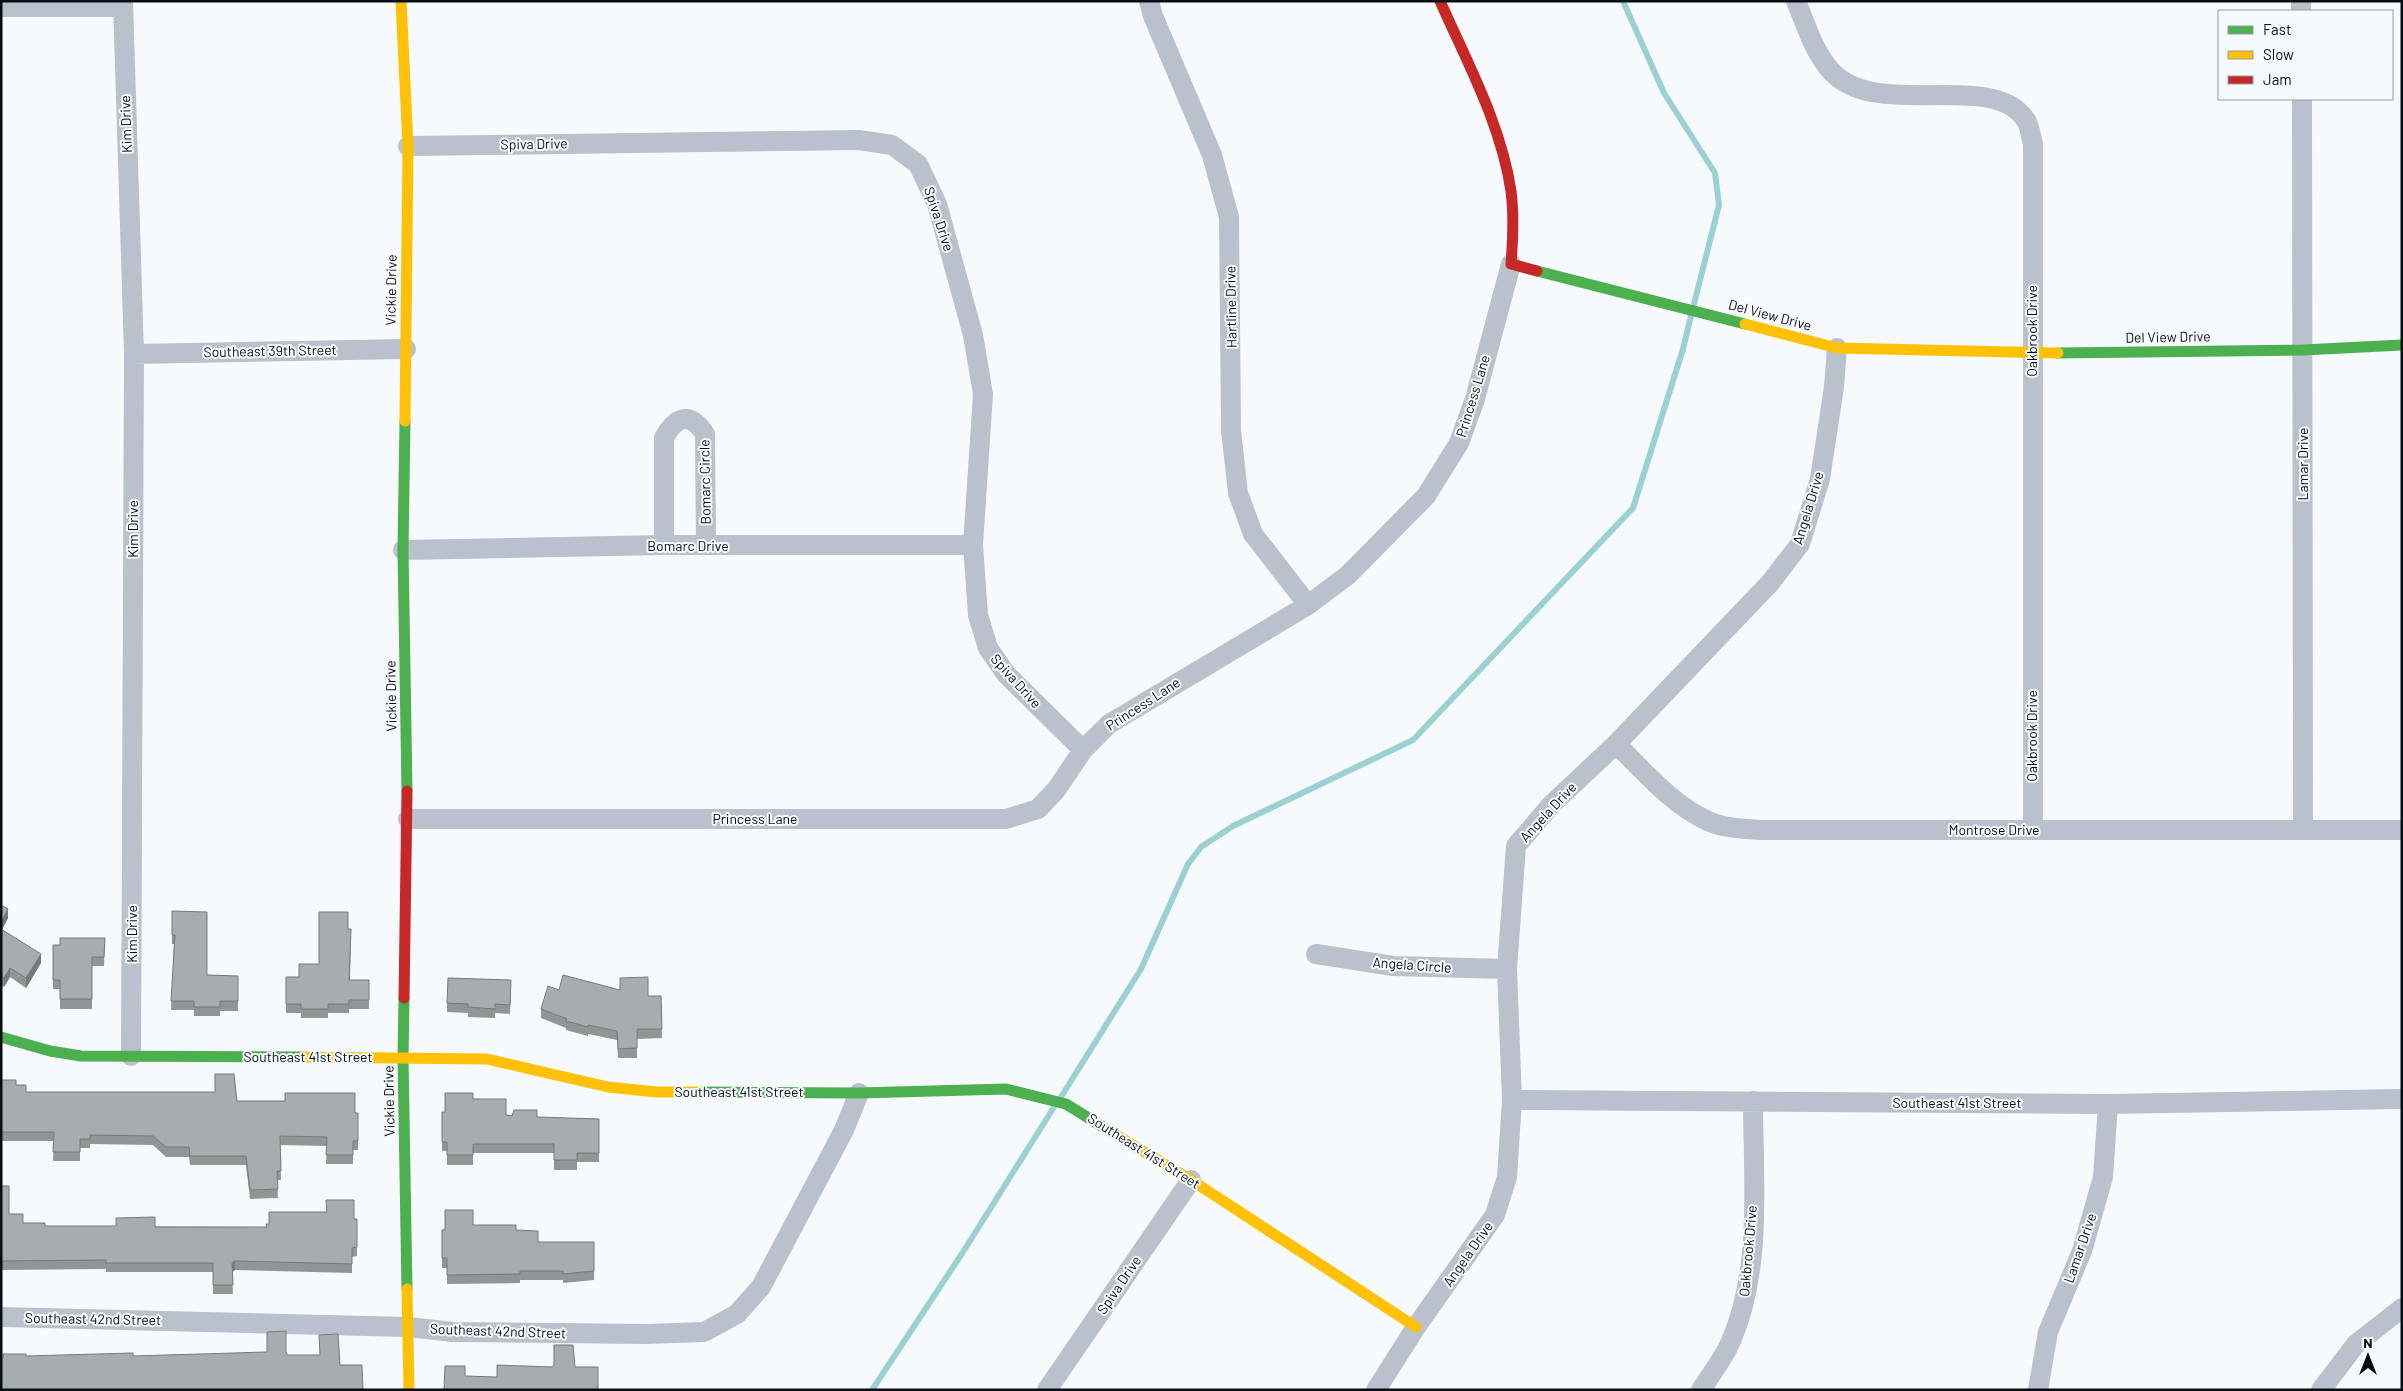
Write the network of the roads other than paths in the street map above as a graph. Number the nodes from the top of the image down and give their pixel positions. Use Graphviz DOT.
graph roads {
  1 [pos="401,1"];
  2 [pos="1149,1"];
  3 [pos="1440,1"];
  4 [pos="1796,1"];
  5 [pos="123,4"];
  6 [pos="1,7"];
  7 [pos="2302,100"];
  8 [pos="408,146"];
  9 [pos="1511,264"];
  10 [pos="2402,345"];
  11 [pos="1837,348"];
  12 [pos="406,349"];
  13 [pos="2303,350"];
  14 [pos="2032,353"];
  15 [pos="134,354"];
  16 [pos="2392,358"];
  17 [pos="973,545"];
  18 [pos="664,546"];
  19 [pos="706,546"];
  20 [pos="403,550"];
  21 [pos="1308,605"];
  22 [pos="1616,744"];
  23 [pos="1083,750"];
  24 [pos="408,819"];
  25 [pos="2032,830"];
  26 [pos="2303,830"];
  27 [pos="2402,830"];
  28 [pos="1316,954"];
  29 [pos="1507,969"];
  30 [pos="1,1037"];
  31 [pos="132,1056"];
  32 [pos="403,1058"];
  33 [pos="859,1093"];
  34 [pos="2402,1099"];
  35 [pos="1512,1100"];
  36 [pos="1753,1101"];
  37 [pos="2108,1104"];
  38 [pos="1191,1180"];
  39 [pos="2402,1308"];
  40 [pos="1,1317"];
  41 [pos="408,1327"];
  42 [pos="1416,1327"];
  43 [pos="409,1390"];
  44 [pos="1047,1390"];
  45 [pos="1376,1390"];
  46 [pos="1702,1390"];
  47 [pos="2038,1390"];
  48 [pos="2321,1390"];
  1 -- 8 [label="street, Vickie Drive"];
  2 -- 21 [label="street, Hartline Drive"];
  3 -- 9 [label="street"];
  4 -- 14 [label="street, Oakbrook Drive"];
  5 -- 6 [label="street"];
  5 -- 15 [label="street, Kim Drive"];
  7 -- 13 [label="street, Lamar Drive"];
  8 -- 12 [label="street, Vickie Drive"];
  8 -- 17 [label="street, Spiva Drive"];
  9 -- 11 [label="street, Del View Drive"];
  9 -- 21 [label="street, Princess Lane"];
  10 -- 13 [label="street, Del View Drive"];
  11 -- 14 [label="street, Del View Drive"];
  11 -- 22 [label="street, Angela Drive"];
  12 -- 15 [label="street, Southeast 39th Street"];
  12 -- 20 [label="street, Vickie Drive"];
  13 -- 14 [label="street, Del View Drive"];
  13 -- 16 [label="street, Del View Drive"];
  13 -- 26 [label="street, Lamar Drive"];
  14 -- 25 [label="street, Oakbrook Drive"];
  15 -- 31 [label="street, Kim Drive"];
  17 -- 19 [label="street, Bomarc Drive"];
  17 -- 23 [label="street, Spiva Drive"];
  18 -- 19 [label="street, Bomarc Drive"];
  18 -- 19 [label="street, Bomarc Circle"];
  18 -- 20 [label="street, Bomarc Drive"];
  20 -- 24 [label="street, Vickie Drive"];
  21 -- 23 [label="street, Princess Lane"];
  22 -- 25 [label="street, Montrose Drive"];
  22 -- 29 [label="street, Angela Drive"];
  23 -- 24 [label="street, Princess Lane"];
  24 -- 32 [label="street, Vickie Drive"];
  25 -- 26 [label="street, Montrose Drive"];
  26 -- 27 [label="street, Montrose Drive"];
  28 -- 29 [label="street, Angela Circle"];
  29 -- 35 [label="street, Angela Drive"];
  30 -- 31 [label="street, Southeast 41st Street"];
  31 -- 32 [label="street, Southeast 41st Street"];
  32 -- 33 [label="street, Southeast 41st Street"];
  32 -- 41 [label="street, Vickie Drive"];
  33 -- 38 [label="street, Southeast 41st Street"];
  33 -- 41 [label="street, Southeast 42nd Street"];
  34 -- 37 [label="street, Southeast 41st Street"];
  35 -- 36 [label="street, Southeast 41st Street"];
  35 -- 42 [label="street, Angela Drive"];
  36 -- 37 [label="street, Southeast 41st Street"];
  36 -- 46 [label="street, Oakbrook Drive"];
  37 -- 47 [label="street, Lamar Drive"];
  38 -- 42 [label="street, Southeast 41st Street"];
  38 -- 44 [label="street, Spiva Drive"];
  39 -- 48 [label="street"];
  40 -- 41 [label="street, Southeast 42nd Street"];
  41 -- 43 [label="street, Vickie Drive"];
  42 -- 45 [label="street, Angela Drive"];
}
